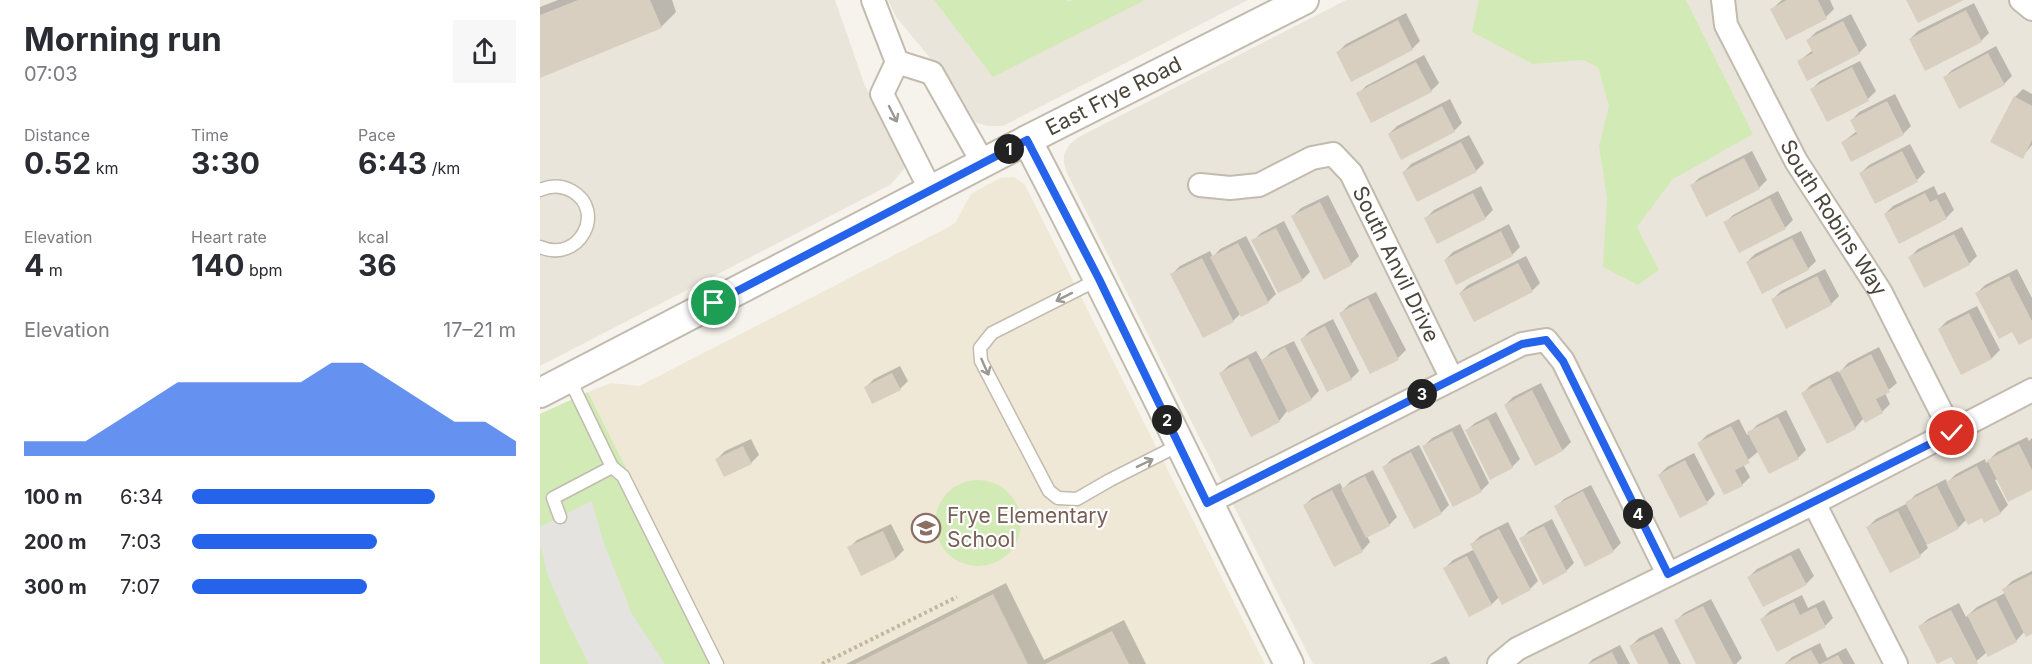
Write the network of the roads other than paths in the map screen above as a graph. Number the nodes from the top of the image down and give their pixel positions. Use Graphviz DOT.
graph roads {
  1 [pos="873,0"];
  2 [pos="1304,0"];
  3 [pos="1723,0"];
  4 [pos="2022,0"];
  5 [pos="2032,9"];
  6 [pos="897,62"];
  7 [pos="1027,140"];
  8 [pos="983,163"];
  9 [pos="1200,184"];
  10 [pos="540,190"];
  11 [pos="931,191"];
  12 [pos="540,248"];
  13 [pos="1099,279"];
  14 [pos="569,378"];
  15 [pos="1452,379"];
  16 [pos="2032,390"];
  17 [pos="540,393"];
  18 [pos="1952,433"];
  19 [pos="1179,446"];
  20 [pos="612,467"];
  21 [pos="1207,503"];
  22 [pos="1814,503"];
  23 [pos="560,517"];
  24 [pos="1668,574"];
  25 [pos="717,664"];
  26 [pos="1289,664"];
  27 [pos="1499,664"];
  28 [pos="1896,664"];
  1 -- 6 [label="street"];
  2 -- 7 [label="street, East Frye Road"];
  3 -- 18 [label="street, South Robins Way"];
  4 -- 5 [label="street"];
  6 -- 8 [label="street"];
  6 -- 11 [label="street, one-way"];
  7 -- 8 [label="street, East Frye Road"];
  7 -- 13 [label="street"];
  8 -- 11 [label="street, East Frye Road"];
  9 -- 15 [label="street, South Anvil Drive"];
  10 -- 12 [label="lane"];
  11 -- 14 [label="street, East Frye Road"];
  13 -- 19 [label="street"];
  13 -- 19 [label="lane, one-way"];
  14 -- 17 [label="street, East Frye Road"];
  14 -- 20 [label="lane"];
  15 -- 21 [label="street"];
  15 -- 24 [label="street"];
  16 -- 18 [label="street"];
  18 -- 22 [label="street"];
  19 -- 21 [label="street"];
  20 -- 23 [label="lane"];
  20 -- 25 [label="lane"];
  21 -- 26 [label="street"];
  22 -- 24 [label="street"];
  22 -- 28 [label="street"];
  24 -- 27 [label="street"];
}
